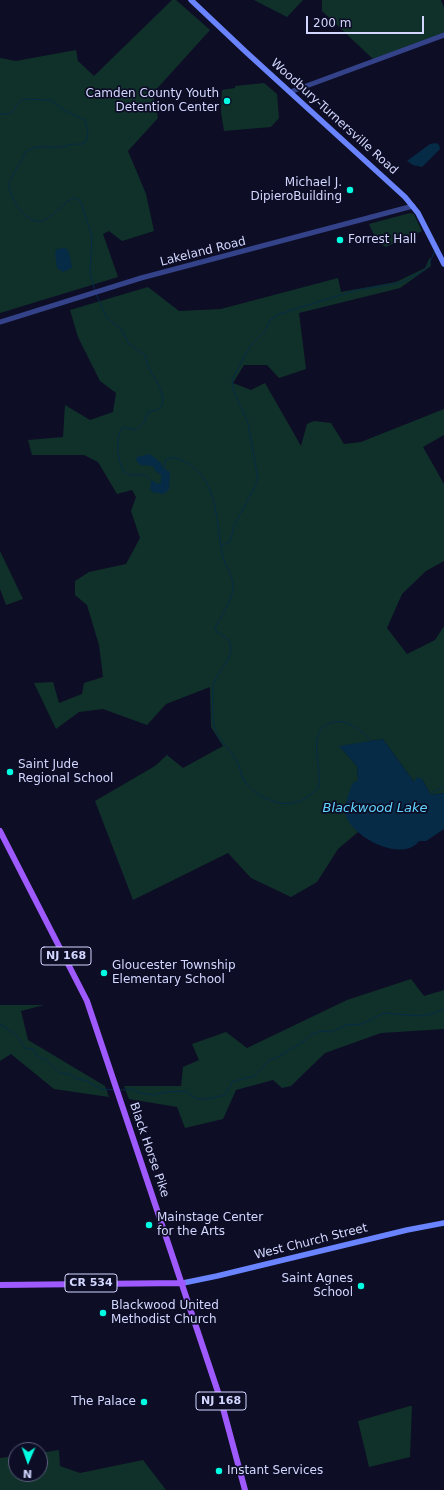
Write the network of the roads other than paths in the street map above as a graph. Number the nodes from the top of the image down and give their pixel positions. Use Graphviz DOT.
graph roads {
  1 [pos="191,0"];
  2 [pos="444,35"];
  3 [pos="290,92"];
  4 [pos="413,206"];
  5 [pos="444,264"];
  6 [pos="0,322"];
  7 [pos="0,831"];
  8 [pos="444,1223"];
  9 [pos="183,1283"];
  10 [pos="0,1285"];
  11 [pos="245,1490"];
  1 -- 3 [label="main road, Woodbury-Turnersville Road"];
  2 -- 3 [label="street"];
  3 -- 4 [label="main road, Woodbury-Turnersville Road"];
  4 -- 5 [label="main road, Woodbury-Turnersville Road"];
  4 -- 6 [label="street, Lakeland Road"];
  7 -- 9 [label="main road, Black Horse Pike / NJ 168"];
  8 -- 9 [label="main road, West Church Street / CR 534"];
  9 -- 10 [label="main road, CR 534"];
  9 -- 11 [label="main road, Black Horse Pike / NJ 168"];
}
